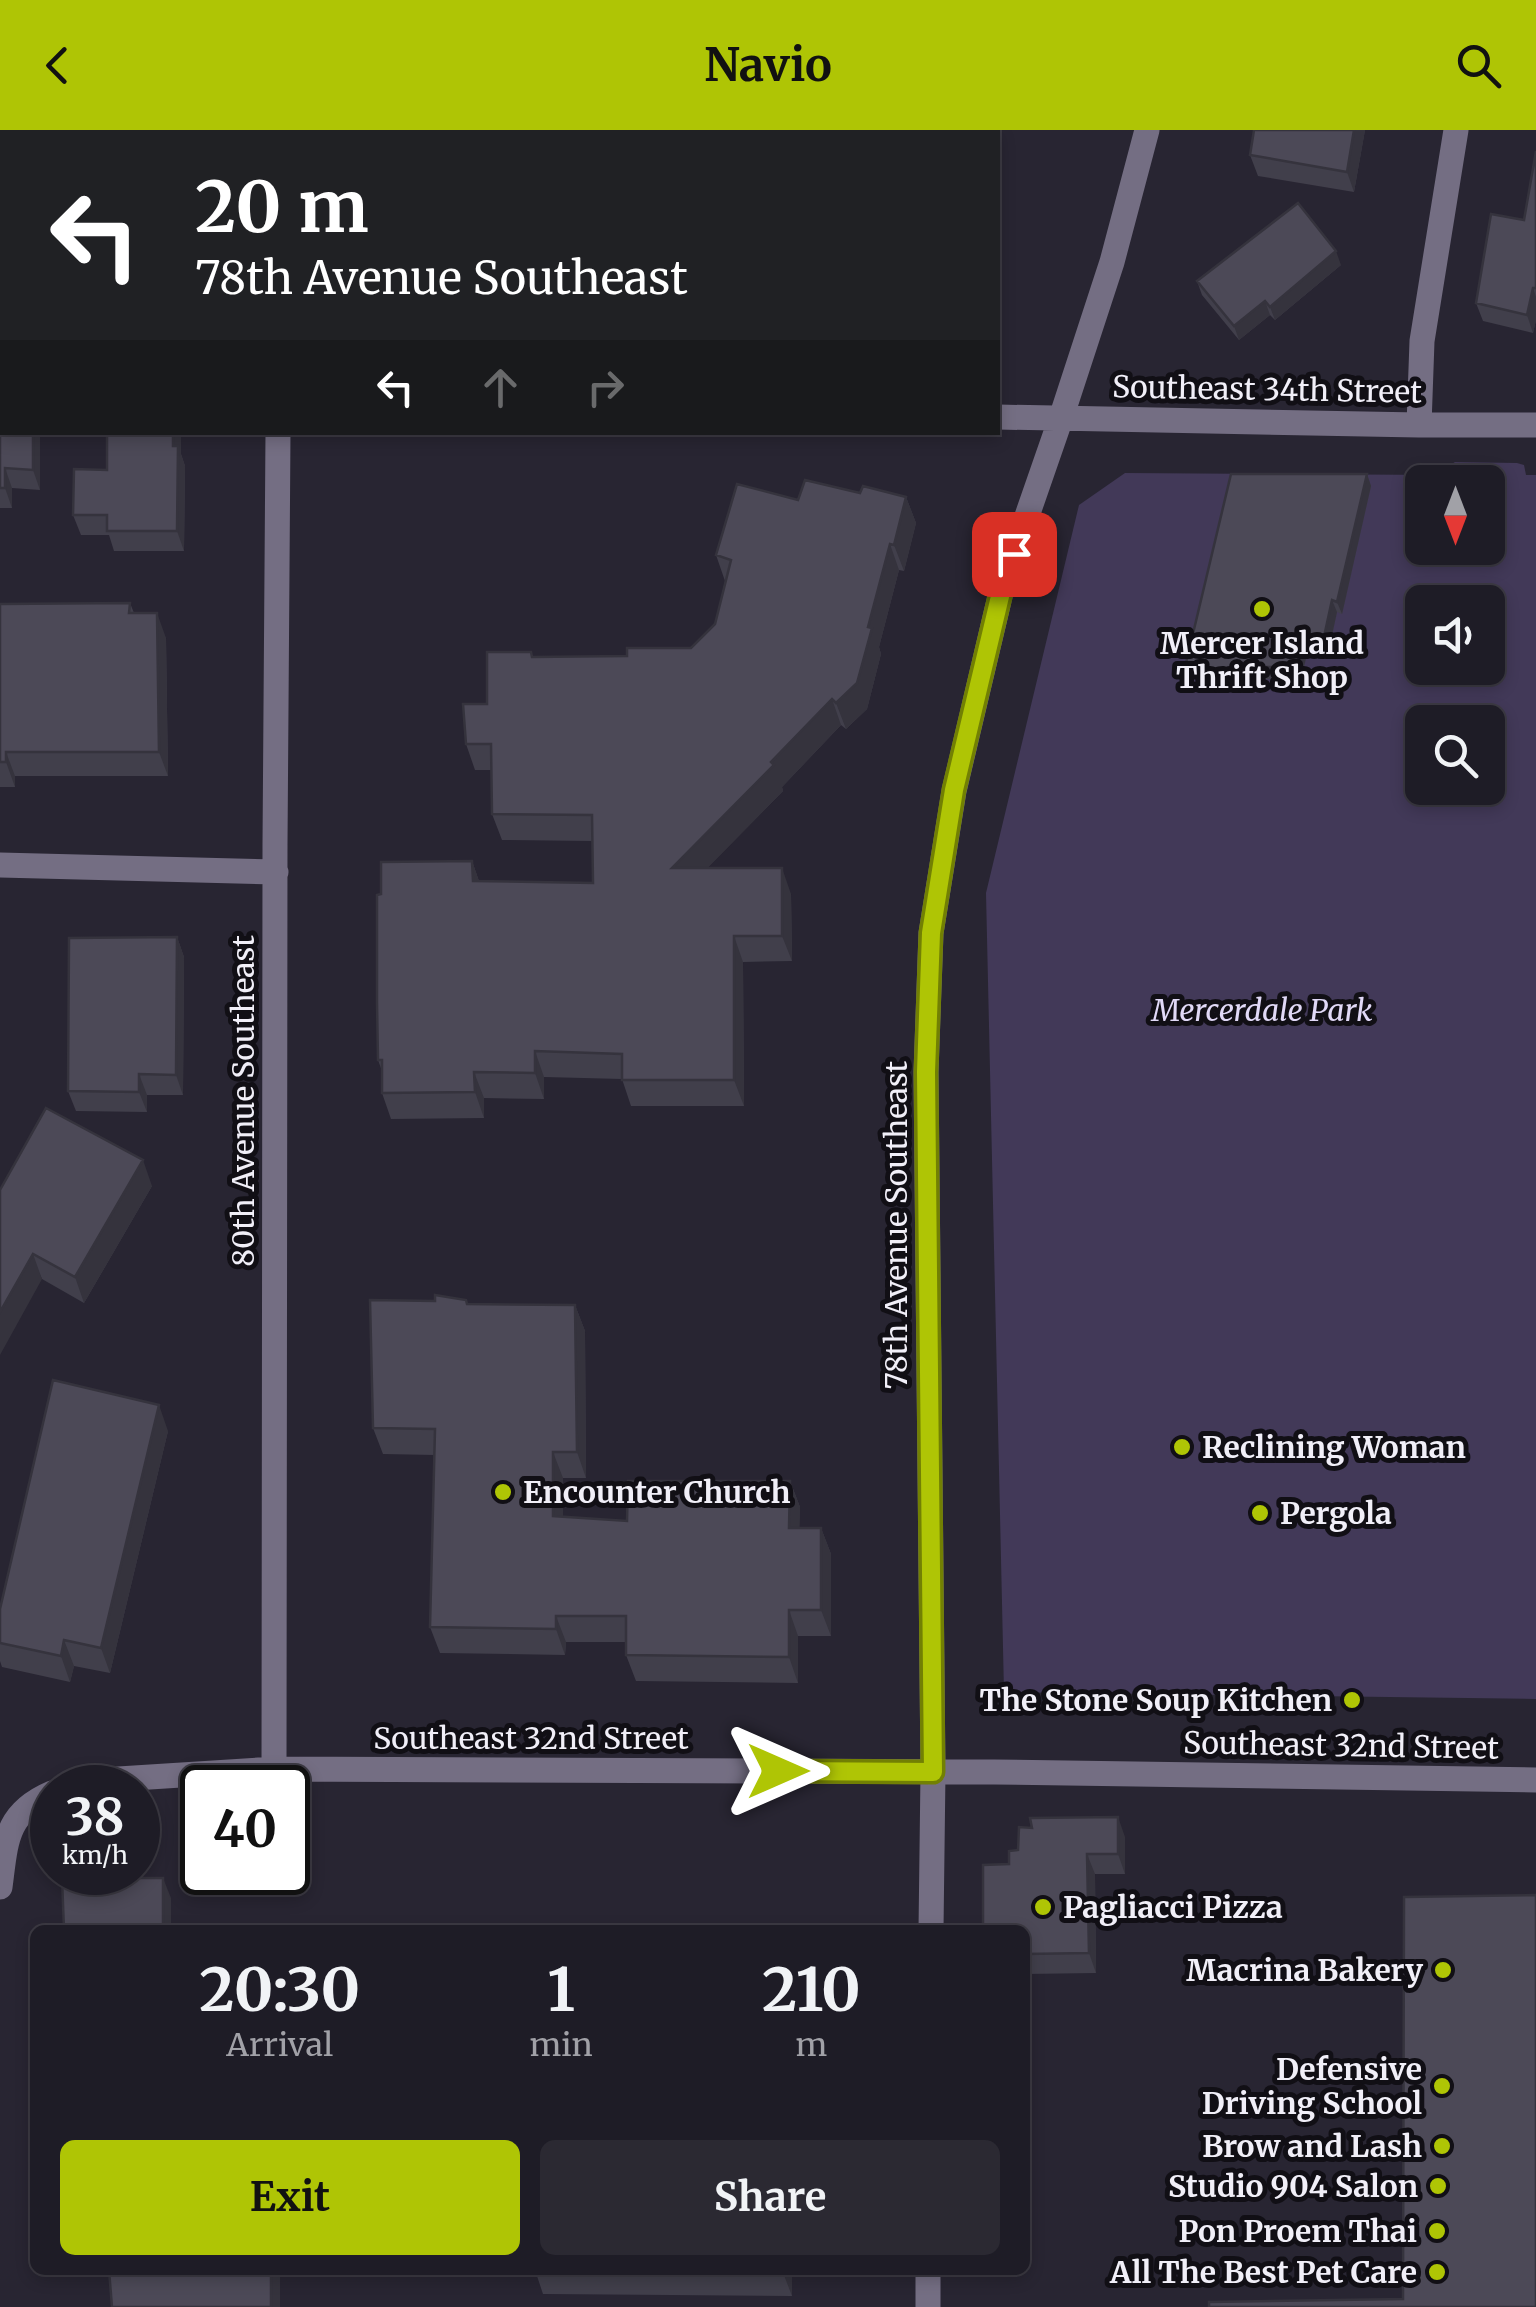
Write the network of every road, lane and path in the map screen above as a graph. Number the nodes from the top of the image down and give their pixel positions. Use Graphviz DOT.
graph roads {
  1 [pos="1147,130"];
  2 [pos="1456,130"];
  3 [pos="1000,416"];
  4 [pos="1061,418"];
  5 [pos="1419,425"];
  6 [pos="1536,425"];
  7 [pos="278,435"];
  8 [pos="0,865"];
  9 [pos="276,872"];
  10 [pos="274,1765"];
  11 [pos="310,1769"];
  12 [pos="933,1772"];
  13 [pos="1536,1780"];
  14 [pos="30,1807"];
  15 [pos="0,1887"];
  16 [pos="931,1925"];
  17 [pos="928,2275"];
  18 [pos="928,2307"];
  1 -- 4 [label="street, 78th Avenue Southeast"];
  2 -- 5 [label="street"];
  3 -- 4 [label="street, Southeast 34th Street"];
  4 -- 5 [label="street, Southeast 34th Street"];
  4 -- 12 [label="street, 78th Avenue Southeast"];
  5 -- 6 [label="street, Southeast 34th Street"];
  7 -- 9 [label="street, 80th Avenue Southeast"];
  8 -- 9 [label="street"];
  9 -- 10 [label="street, 80th Avenue Southeast"];
  11 -- 12 [label="street, Southeast 32nd Street"];
  12 -- 13 [label="street, Southeast 32nd Street"];
  12 -- 16 [label="street, 78th Avenue Southeast"];
  14 -- 15 [label="street"];
  17 -- 18 [label="street"];
}
